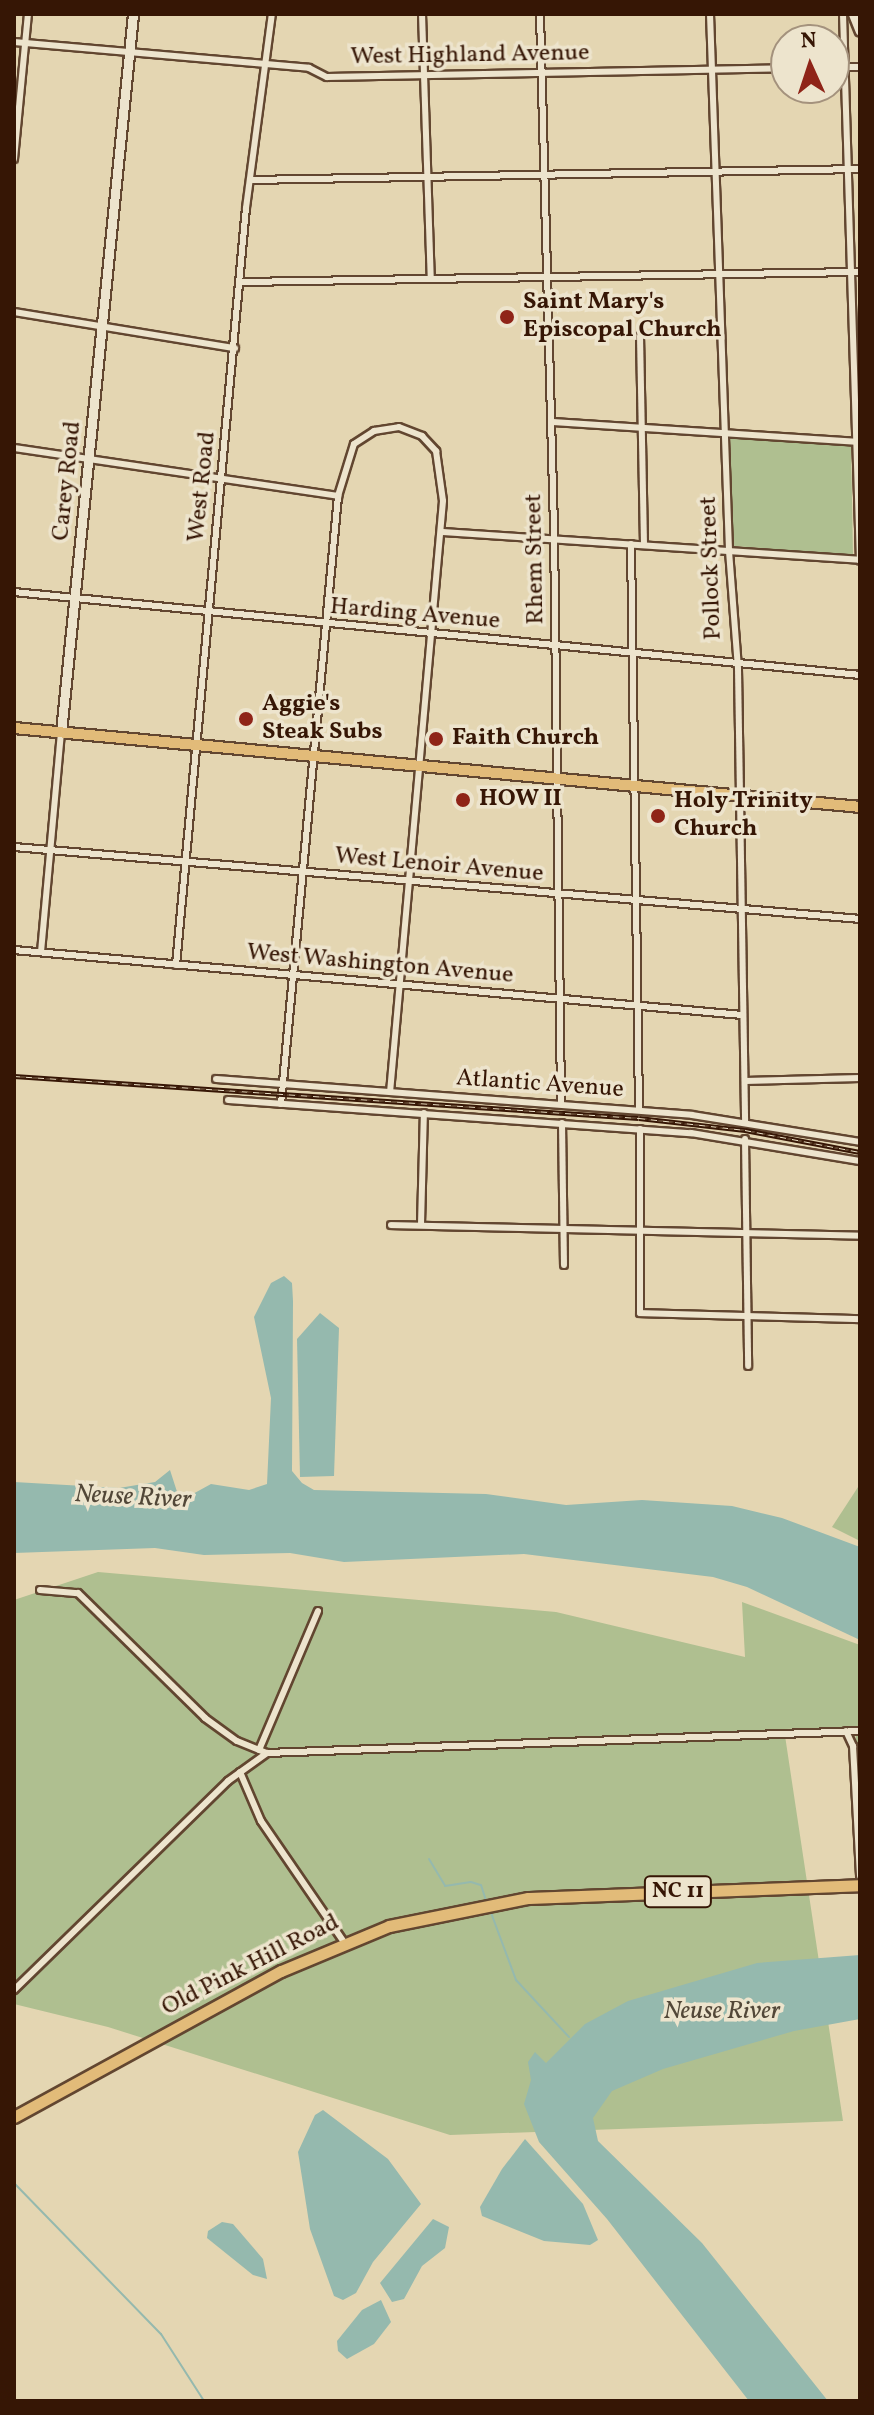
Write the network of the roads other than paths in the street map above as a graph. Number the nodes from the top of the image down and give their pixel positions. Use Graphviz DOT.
graph roads {
  1 [pos="28,14"];
  2 [pos="133,14"];
  3 [pos="272,14"];
  4 [pos="422,14"];
  5 [pos="540,14"];
  6 [pos="710,14"];
  7 [pos="853,14"];
  8 [pos="860,31"];
  9 [pos="14,42"];
  10 [pos="26,43"];
  11 [pos="129,54"];
  12 [pos="267,65"];
  13 [pos="770,68"];
  14 [pos="712,69"];
  15 [pos="542,72"];
  16 [pos="425,75"];
  17 [pos="845,104"];
  18 [pos="14,159"];
  19 [pos="847,169"];
  20 [pos="860,169"];
  21 [pos="716,172"];
  22 [pos="545,175"];
  23 [pos="428,177"];
  24 [pos="250,180"];
  25 [pos="851,272"];
  26 [pos="860,272"];
  27 [pos="720,274"];
  28 [pos="548,277"];
  29 [pos="431,279"];
  30 [pos="241,282"];
  31 [pos="14,312"];
  32 [pos="103,326"];
  33 [pos="640,336"];
  34 [pos="235,348"];
  35 [pos="552,422"];
  36 [pos="641,427"];
  37 [pos="726,433"];
  38 [pos="858,442"];
  39 [pos="14,448"];
  40 [pos="91,457"];
  41 [pos="222,478"];
  42 [pos="338,496"];
  43 [pos="442,532"];
  44 [pos="554,540"];
  45 [pos="631,544"];
  46 [pos="644,544"];
  47 [pos="729,551"];
  48 [pos="860,560"];
  49 [pos="14,592"];
  50 [pos="75,598"];
  51 [pos="208,612"];
  52 [pos="325,624"];
  53 [pos="433,635"];
  54 [pos="555,646"];
  55 [pos="633,653"];
  56 [pos="736,663"];
  57 [pos="860,675"];
  58 [pos="14,728"];
  59 [pos="61,732"];
  60 [pos="196,744"];
  61 [pos="313,755"];
  62 [pos="420,765"];
  63 [pos="557,778"];
  64 [pos="634,786"];
  65 [pos="740,796"];
  66 [pos="860,807"];
  67 [pos="14,847"];
  68 [pos="51,850"];
  69 [pos="185,862"];
  70 [pos="302,872"];
  71 [pos="409,881"];
  72 [pos="557,894"];
  73 [pos="635,901"];
  74 [pos="741,911"];
  75 [pos="860,919"];
  76 [pos="14,950"];
  77 [pos="41,952"];
  78 [pos="176,965"];
  79 [pos="292,975"];
  80 [pos="400,985"];
  81 [pos="560,999"];
  82 [pos="637,1006"];
  83 [pos="743,1015"];
  84 [pos="860,1078"];
  85 [pos="216,1079"];
  86 [pos="745,1081"];
  87 [pos="283,1084"];
  88 [pos="390,1092"];
  89 [pos="228,1100"];
  90 [pos="281,1104"];
  91 [pos="561,1104"];
  92 [pos="639,1110"];
  93 [pos="424,1113"];
  94 [pos="745,1121"];
  95 [pos="562,1123"];
  96 [pos="640,1129"];
  97 [pos="745,1139"];
  98 [pos="860,1142"];
  99 [pos="860,1161"];
  100 [pos="421,1224"];
  101 [pos="391,1225"];
  102 [pos="565,1227"];
  103 [pos="640,1230"];
  104 [pos="746,1232"];
  105 [pos="860,1236"];
  106 [pos="564,1265"];
  107 [pos="748,1316"];
  108 [pos="860,1319"];
  109 [pos="748,1366"];
  110 [pos="40,1590"];
  111 [pos="318,1611"];
  112 [pos="846,1731"];
  113 [pos="860,1731"];
  114 [pos="263,1751"];
  115 [pos="240,1772"];
  116 [pos="860,1876"];
  117 [pos="860,1885"];
  118 [pos="344,1942"];
  119 [pos="14,1990"];
  120 [pos="14,2117"];
  1 -- 10 [label="street"];
  2 -- 11 [label="street, Carey Road"];
  3 -- 12 [label="street, West Road"];
  4 -- 16 [label="street"];
  5 -- 15 [label="street, Rhem Street"];
  6 -- 14 [label="street, Pollock Street"];
  7 -- 8 [label="street"];
  9 -- 10 [label="street, West Highland Avenue"];
  10 -- 11 [label="street, West Highland Avenue"];
  10 -- 18 [label="street"];
  11 -- 12 [label="street, West Highland Avenue"];
  11 -- 32 [label="street, Carey Road"];
  12 -- 16 [label="street, West Highland Avenue"];
  12 -- 24 [label="street, West Road"];
  13 -- 14 [label="street, West Highland Avenue"];
  14 -- 15 [label="street, West Highland Avenue"];
  14 -- 21 [label="street, Pollock Street"];
  15 -- 16 [label="street, West Highland Avenue"];
  15 -- 22 [label="street, Rhem Street"];
  16 -- 23 [label="street"];
  17 -- 19 [label="street"];
  19 -- 20 [label="street"];
  19 -- 21 [label="street"];
  19 -- 25 [label="street"];
  21 -- 22 [label="street"];
  21 -- 27 [label="street, Pollock Street"];
  22 -- 23 [label="street"];
  22 -- 28 [label="street, Rhem Street"];
  23 -- 24 [label="street"];
  23 -- 29 [label="street"];
  24 -- 30 [label="street, West Road"];
  25 -- 26 [label="street"];
  25 -- 27 [label="street"];
  25 -- 38 [label="street"];
  27 -- 28 [label="street"];
  27 -- 37 [label="street, Pollock Street"];
  28 -- 29 [label="street"];
  28 -- 35 [label="street, Rhem Street"];
  29 -- 30 [label="street"];
  30 -- 34 [label="street, West Road"];
  31 -- 32 [label="street"];
  32 -- 34 [label="street"];
  32 -- 40 [label="street, Carey Road"];
  33 -- 36 [label="street"];
  34 -- 41 [label="street, West Road"];
  35 -- 36 [label="street"];
  35 -- 44 [label="street, Rhem Street"];
  36 -- 37 [label="street"];
  36 -- 46 [label="street"];
  37 -- 38 [label="street"];
  37 -- 47 [label="street, Pollock Street"];
  38 -- 48 [label="street"];
  39 -- 40 [label="street"];
  40 -- 41 [label="street"];
  40 -- 50 [label="street, Carey Road"];
  41 -- 42 [label="street"];
  41 -- 51 [label="street, West Road"];
  42 -- 43 [label="street"];
  42 -- 52 [label="street"];
  43 -- 44 [label="street"];
  43 -- 53 [label="street"];
  44 -- 45 [label="street"];
  44 -- 54 [label="street, Rhem Street"];
  45 -- 46 [label="street"];
  45 -- 55 [label="street"];
  46 -- 47 [label="street"];
  47 -- 48 [label="street"];
  47 -- 56 [label="street, Pollock Street"];
  49 -- 50 [label="street, Harding Avenue"];
  50 -- 51 [label="street, Harding Avenue"];
  50 -- 59 [label="street, Carey Road"];
  51 -- 52 [label="street, Harding Avenue"];
  51 -- 60 [label="street, West Road"];
  52 -- 53 [label="street, Harding Avenue"];
  52 -- 61 [label="street"];
  53 -- 54 [label="street, Harding Avenue"];
  53 -- 62 [label="street"];
  54 -- 55 [label="street, Harding Avenue"];
  54 -- 63 [label="street, Rhem Street"];
  55 -- 56 [label="street, Harding Avenue"];
  55 -- 64 [label="street"];
  56 -- 57 [label="street, Harding Avenue"];
  56 -- 65 [label="street, Pollock Street"];
  58 -- 59 [label="main road"];
  59 -- 60 [label="main road"];
  59 -- 68 [label="street, Carey Road"];
  60 -- 61 [label="main road"];
  60 -- 69 [label="street, West Road"];
  61 -- 62 [label="main road"];
  61 -- 70 [label="street"];
  62 -- 63 [label="main road"];
  62 -- 71 [label="street"];
  63 -- 64 [label="main road"];
  63 -- 72 [label="street, Rhem Street"];
  64 -- 65 [label="main road"];
  64 -- 73 [label="street"];
  65 -- 66 [label="main road"];
  65 -- 74 [label="street, Pollock Street"];
  67 -- 68 [label="street, West Lenoir Avenue"];
  68 -- 69 [label="street, West Lenoir Avenue"];
  68 -- 77 [label="street, Carey Road"];
  69 -- 70 [label="street, West Lenoir Avenue"];
  69 -- 78 [label="street, West Road"];
  70 -- 71 [label="street, West Lenoir Avenue"];
  70 -- 79 [label="street"];
  71 -- 72 [label="street, West Lenoir Avenue"];
  71 -- 80 [label="street"];
  72 -- 73 [label="street, West Lenoir Avenue"];
  72 -- 81 [label="street, Rhem Street"];
  73 -- 74 [label="street, West Lenoir Avenue"];
  73 -- 82 [label="street"];
  74 -- 75 [label="street, West Lenoir Avenue"];
  74 -- 83 [label="street, Pollock Street"];
  76 -- 77 [label="street, West Washington Avenue"];
  77 -- 78 [label="street, West Washington Avenue"];
  78 -- 79 [label="street, West Washington Avenue"];
  79 -- 80 [label="street, West Washington Avenue"];
  79 -- 87 [label="street"];
  80 -- 81 [label="street, West Washington Avenue"];
  80 -- 88 [label="street"];
  81 -- 82 [label="street, West Washington Avenue"];
  81 -- 91 [label="street, Rhem Street"];
  82 -- 83 [label="street, West Washington Avenue"];
  82 -- 92 [label="street"];
  83 -- 86 [label="street, Pollock Street"];
  84 -- 86 [label="street"];
  85 -- 87 [label="street, Atlantic Avenue"];
  86 -- 94 [label="street, Pollock Street"];
  87 -- 88 [label="street, Atlantic Avenue"];
  87 -- 90 [label="street"];
  88 -- 91 [label="street, Atlantic Avenue"];
  89 -- 90 [label="street, Atlantic Avenue"];
  90 -- 93 [label="street, Atlantic Avenue"];
  91 -- 92 [label="street, Atlantic Avenue"];
  92 -- 94 [label="street, Atlantic Avenue"];
  93 -- 95 [label="street, Atlantic Avenue"];
  93 -- 100 [label="street"];
  94 -- 98 [label="street, Atlantic Avenue"];
  95 -- 96 [label="street, Atlantic Avenue"];
  95 -- 102 [label="street"];
  96 -- 97 [label="street, Atlantic Avenue"];
  96 -- 103 [label="street"];
  97 -- 99 [label="street, Atlantic Avenue"];
  97 -- 104 [label="street"];
  100 -- 101 [label="street"];
  100 -- 102 [label="street"];
  102 -- 103 [label="street"];
  102 -- 106 [label="street"];
  103 -- 104 [label="street"];
  103 -- 107 [label="street"];
  104 -- 105 [label="street"];
  104 -- 107 [label="street"];
  107 -- 108 [label="street"];
  107 -- 109 [label="street"];
  110 -- 114 [label="street"];
  111 -- 114 [label="street"];
  112 -- 113 [label="street"];
  112 -- 114 [label="street"];
  112 -- 116 [label="street"];
  114 -- 115 [label="street"];
  115 -- 118 [label="street"];
  115 -- 119 [label="street"];
  117 -- 118 [label="highway, Old Pink Hill Road / NC 11"];
  118 -- 120 [label="highway, Old Pink Hill Road / NC 11"];
}
